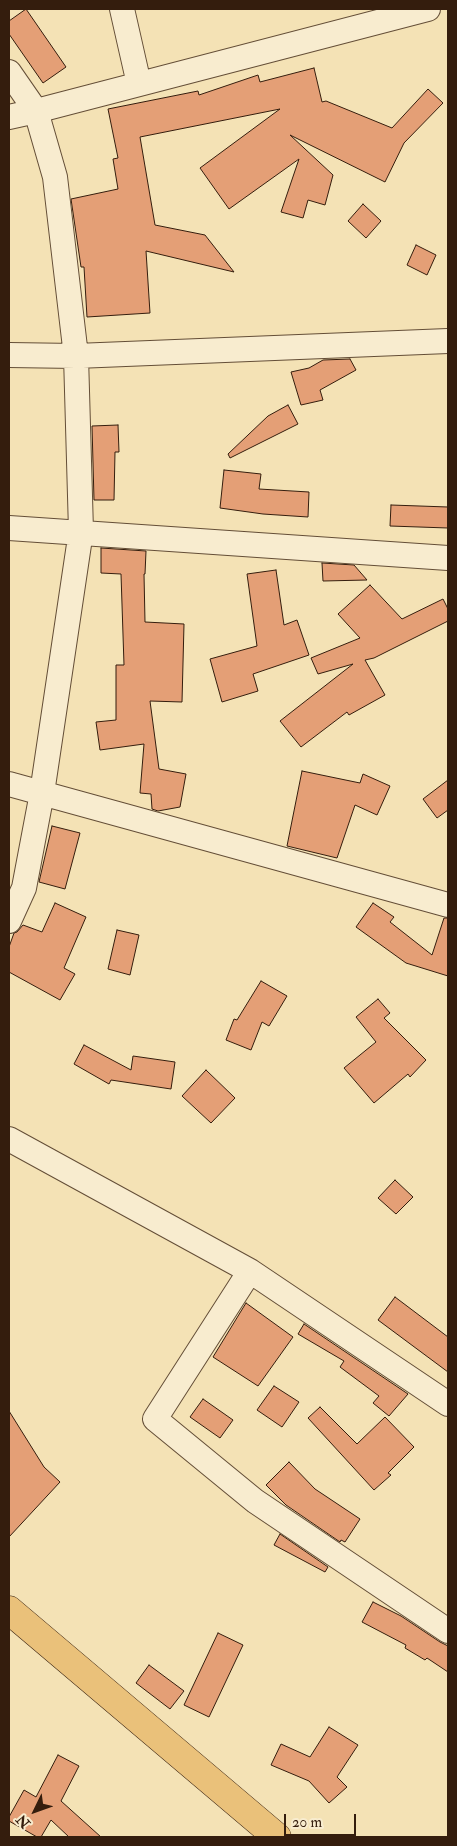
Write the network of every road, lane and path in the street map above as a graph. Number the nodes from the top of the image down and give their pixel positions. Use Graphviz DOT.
graph roads {
  1 [pos="122,9"];
  2 [pos="428,9"];
  3 [pos="9,72"];
  4 [pos="139,84"];
  5 [pos="36,111"];
  6 [pos="9,116"];
  7 [pos="448,341"];
  8 [pos="9,355"];
  9 [pos="76,356"];
  10 [pos="9,528"];
  11 [pos="82,531"];
  12 [pos="448,558"];
  13 [pos="9,784"];
  14 [pos="42,793"];
  15 [pos="448,905"];
  16 [pos="9,922"];
  17 [pos="9,1139"];
  18 [pos="250,1271"];
  19 [pos="448,1404"];
  20 [pos="9,1610"];
  21 [pos="448,1631"];
  22 [pos="276,1837"];
  1 -- 4 [label="street"];
  2 -- 4 [label="street"];
  3 -- 5 [label="street"];
  4 -- 5 [label="street"];
  5 -- 6 [label="street"];
  5 -- 9 [label="street"];
  7 -- 9 [label="street"];
  8 -- 9 [label="street"];
  9 -- 11 [label="street"];
  10 -- 11 [label="street"];
  11 -- 12 [label="street"];
  11 -- 14 [label="street"];
  13 -- 14 [label="street"];
  14 -- 15 [label="street"];
  14 -- 16 [label="street"];
  17 -- 18 [label="street"];
  18 -- 19 [label="street"];
  18 -- 21 [label="street"];
  20 -- 22 [label="main road"];
}
